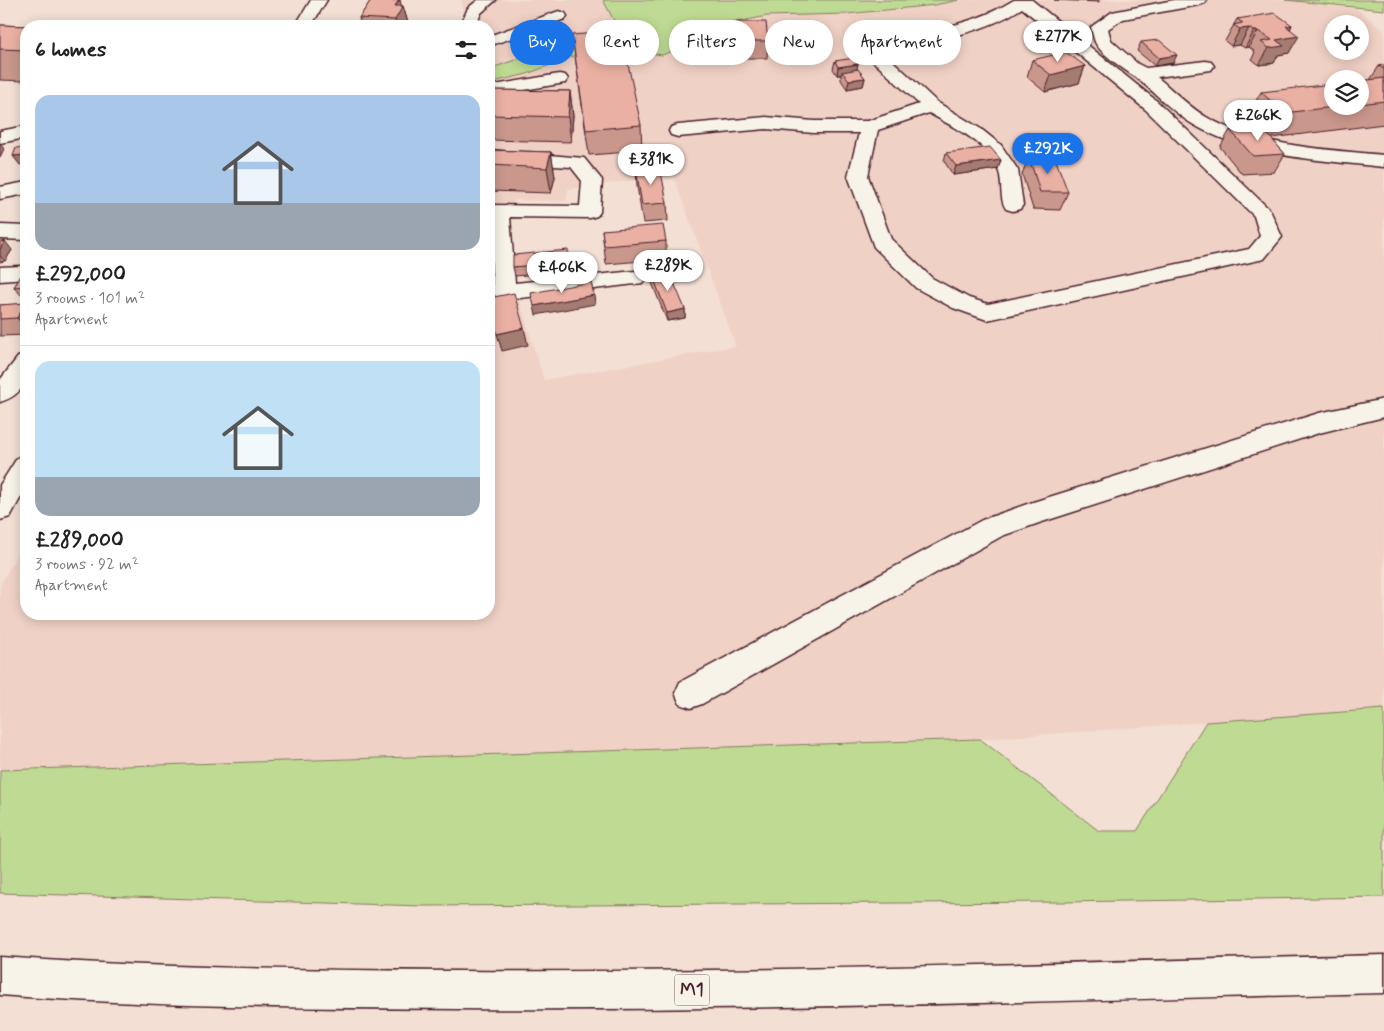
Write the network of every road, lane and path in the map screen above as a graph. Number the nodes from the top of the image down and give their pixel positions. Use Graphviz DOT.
graph roads {
  1 [pos="319,0"];
  2 [pos="488,0"];
  3 [pos="1200,0"];
  4 [pos="1023,1"];
  5 [pos="559,16"];
  6 [pos="307,20"];
  7 [pos="470,20"];
  8 [pos="495,39"];
  9 [pos="1205,66"];
  10 [pos="1143,74"];
  11 [pos="559,79"];
  12 [pos="495,90"];
  13 [pos="930,106"];
  14 [pos="870,126"];
  15 [pos="678,131"];
  16 [pos="20,133"];
  17 [pos="0,137"];
  18 [pos="495,156"];
  19 [pos="1384,161"];
  20 [pos="20,189"];
  21 [pos="0,193"];
  22 [pos="1013,205"];
  23 [pos="495,211"];
  24 [pos="495,219"];
  25 [pos="0,232"];
  26 [pos="20,233"];
  27 [pos="635,278"];
  28 [pos="20,373"];
  29 [pos="0,393"];
  30 [pos="1384,408"];
  31 [pos="20,476"];
  32 [pos="0,509"];
  33 [pos="691,693"];
  34 [pos="1384,974"];
  35 [pos="0,976"];
  1 -- 6 [label="main road"];
  2 -- 7 [label="main road"];
  3 -- 10 [label="main road"];
  4 -- 13 [label="main road"];
  4 -- 14 [label="main road"];
  5 -- 8 [label="main road"];
  9 -- 10 [label="main road"];
  10 -- 19 [label="main road"];
  11 -- 12 [label="main road"];
  13 -- 14 [label="main road"];
  13 -- 22 [label="main road"];
  14 -- 15 [label="main road"];
  16 -- 17 [label="main road"];
  18 -- 23 [label="main road"];
  20 -- 21 [label="main road"];
  24 -- 27 [label="main road"];
  25 -- 26 [label="main road"];
  28 -- 29 [label="main road"];
  30 -- 33 [label="main road"];
  31 -- 32 [label="main road"];
  34 -- 35 [label="main road, M1"];
}
